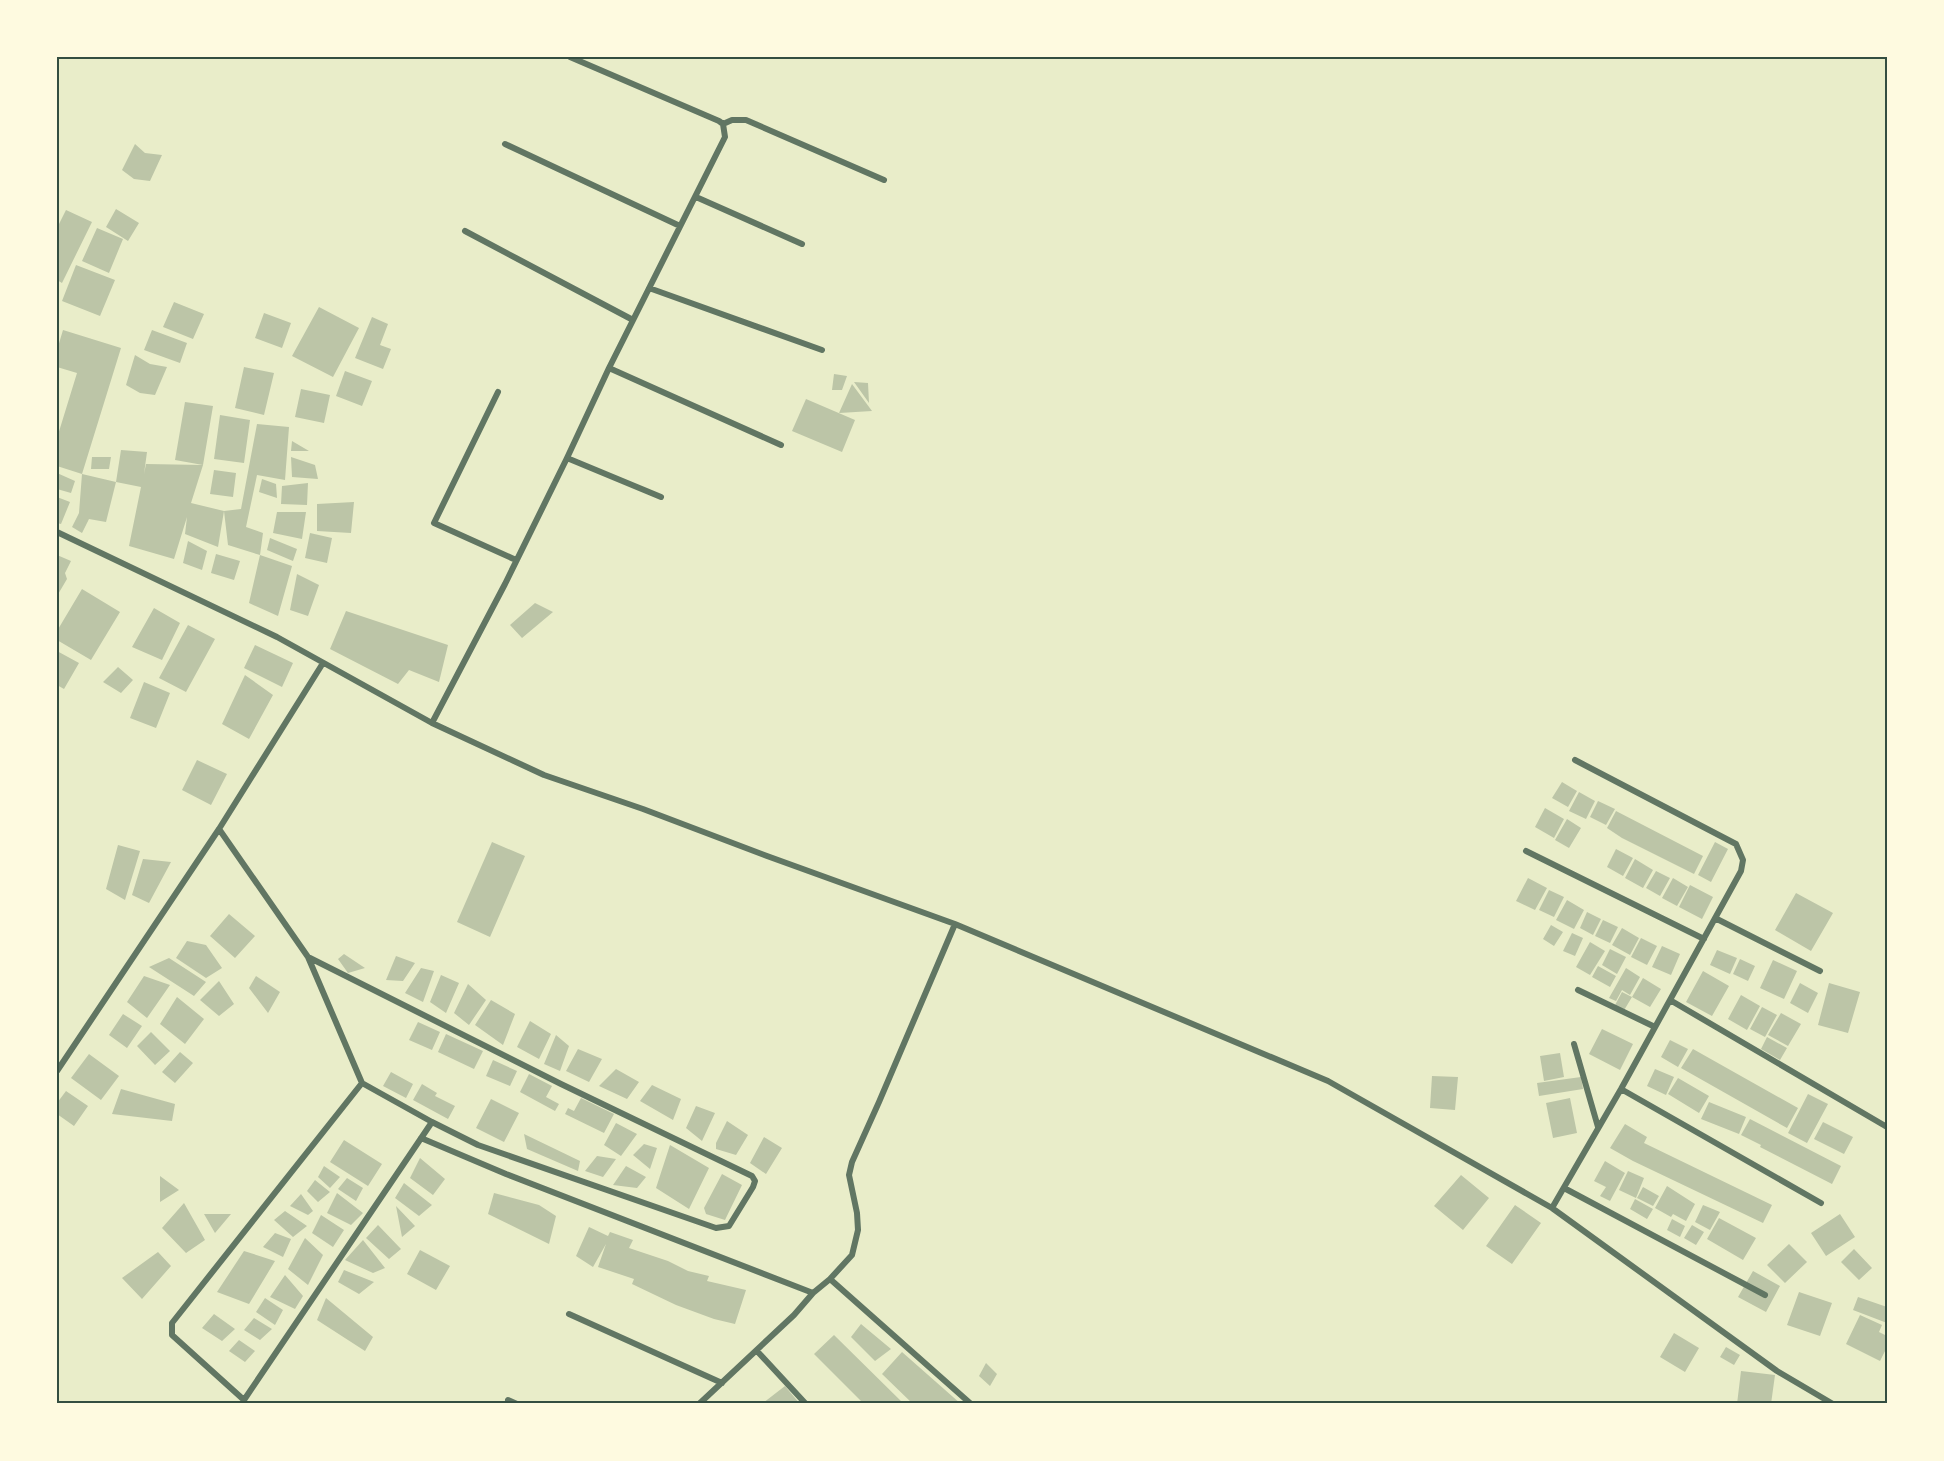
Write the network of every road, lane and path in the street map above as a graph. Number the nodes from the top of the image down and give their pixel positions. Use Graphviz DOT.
graph roads {
  1 [pos="570,57"];
  2 [pos="723,124"];
  3 [pos="504,144"];
  4 [pos="884,180"];
  5 [pos="696,197"];
  6 [pos="680,226"];
  7 [pos="465,231"];
  8 [pos="802,244"];
  9 [pos="649,288"];
  10 [pos="633,320"];
  11 [pos="822,350"];
  12 [pos="609,368"];
  13 [pos="498,392"];
  14 [pos="781,445"];
  15 [pos="567,458"];
  16 [pos="661,497"];
  17 [pos="57,532"];
  18 [pos="516,560"];
  19 [pos="323,663"];
  20 [pos="432,723"];
  21 [pos="1575,760"];
  22 [pos="219,829"];
  23 [pos="1526,851"];
  24 [pos="1715,918"];
  25 [pos="955,924"];
  26 [pos="1704,939"];
  27 [pos="308,957"];
  28 [pos="1820,971"];
  29 [pos="1578,990"];
  30 [pos="1670,1000"];
  31 [pos="1655,1027"];
  32 [pos="1574,1044"];
  33 [pos="57,1071"];
  34 [pos="362,1083"];
  35 [pos="1621,1089"];
  36 [pos="432,1122"];
  37 [pos="1887,1127"];
  38 [pos="1599,1128"];
  39 [pos="421,1138"];
  40 [pos="1564,1188"];
  41 [pos="1821,1203"];
  42 [pos="1552,1208"];
  43 [pos="830,1279"];
  44 [pos="813,1293"];
  45 [pos="1765,1295"];
  46 [pos="569,1314"];
  47 [pos="757,1351"];
  48 [pos="722,1383"];
  49 [pos="508,1400"];
  50 [pos="245,1402"];
  51 [pos="517,1404"];
  52 [pos="699,1404"];
  53 [pos="806,1404"];
  54 [pos="971,1404"];
  55 [pos="1833,1404"];
  1 -- 2 [label="street"];
  2 -- 4 [label="street"];
  2 -- 5 [label="street"];
  3 -- 6 [label="street"];
  5 -- 6 [label="street"];
  5 -- 8 [label="street"];
  6 -- 9 [label="street"];
  7 -- 10 [label="street"];
  9 -- 10 [label="street"];
  9 -- 11 [label="street"];
  10 -- 12 [label="street"];
  12 -- 14 [label="street"];
  12 -- 15 [label="street"];
  13 -- 18 [label="street"];
  15 -- 16 [label="street"];
  15 -- 18 [label="street"];
  17 -- 19 [label="street"];
  18 -- 20 [label="street"];
  19 -- 20 [label="street"];
  19 -- 22 [label="street"];
  20 -- 25 [label="street"];
  21 -- 24 [label="street"];
  22 -- 27 [label="street"];
  22 -- 33 [label="street"];
  23 -- 26 [label="street"];
  24 -- 26 [label="street"];
  24 -- 28 [label="street"];
  25 -- 42 [label="street"];
  25 -- 43 [label="street"];
  26 -- 30 [label="street"];
  27 -- 34 [label="street"];
  27 -- 36 [label="street"];
  29 -- 31 [label="street"];
  30 -- 31 [label="street"];
  30 -- 37 [label="street"];
  31 -- 35 [label="street"];
  32 -- 38 [label="street"];
  34 -- 36 [label="street"];
  34 -- 50 [label="street"];
  35 -- 38 [label="street"];
  35 -- 41 [label="street"];
  36 -- 39 [label="street"];
  38 -- 40 [label="street"];
  39 -- 44 [label="street"];
  39 -- 50 [label="street"];
  40 -- 42 [label="street"];
  40 -- 45 [label="street"];
  42 -- 55 [label="street"];
  43 -- 44 [label="street"];
  43 -- 54 [label="street"];
  44 -- 47 [label="street"];
  46 -- 48 [label="street"];
  47 -- 48 [label="street"];
  47 -- 53 [label="street"];
  48 -- 52 [label="street"];
  49 -- 51 [label="street"];
}
